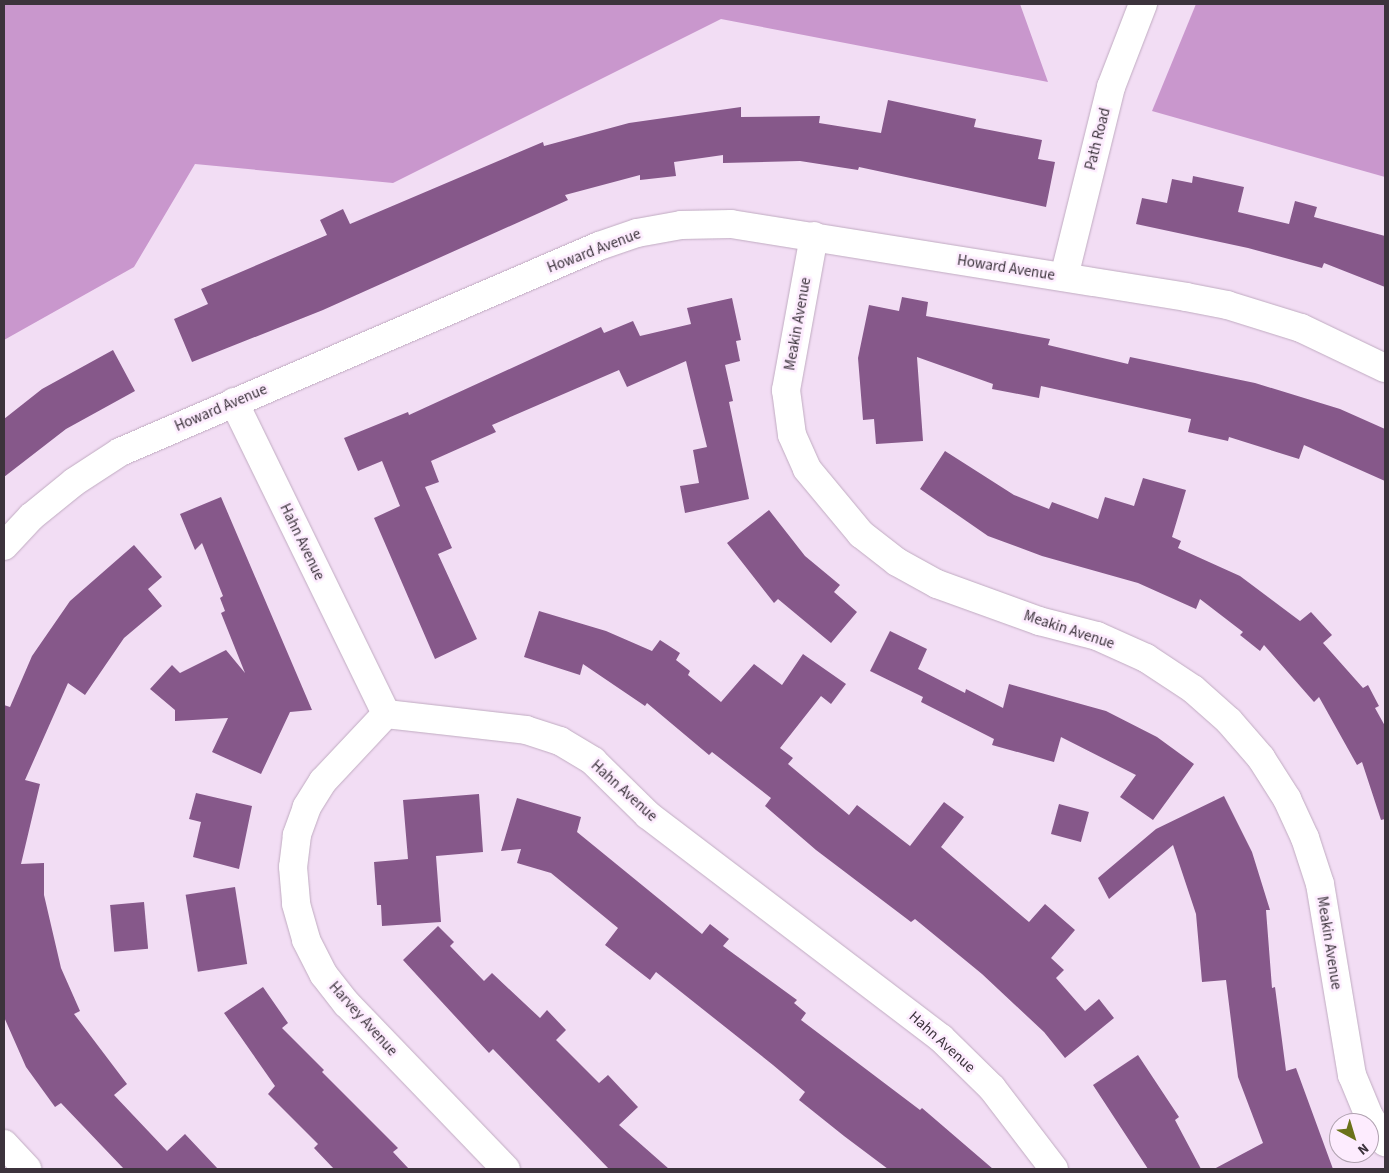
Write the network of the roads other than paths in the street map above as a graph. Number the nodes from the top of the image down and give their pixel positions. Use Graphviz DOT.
graph roads {
  1 [pos="1143,4"];
  2 [pos="814,236"];
  3 [pos="1064,277"];
  4 [pos="1385,368"];
  5 [pos="234,402"];
  6 [pos="4,546"];
  7 [pos="386,714"];
  8 [pos="1385,1142"];
  9 [pos="4,1144"];
  10 [pos="27,1169"];
  11 [pos="506,1169"];
  12 [pos="1054,1169"];
  1 -- 3 [label="street, Path Road"];
  2 -- 3 [label="street, Howard Avenue"];
  2 -- 5 [label="street, Howard Avenue"];
  2 -- 8 [label="street, Meakin Avenue"];
  3 -- 4 [label="street, Howard Avenue"];
  5 -- 6 [label="street, Howard Avenue"];
  5 -- 7 [label="street, Hahn Avenue"];
  7 -- 11 [label="street, Harvey Avenue"];
  7 -- 12 [label="street, Hahn Avenue"];
  9 -- 10 [label="street"];
}
